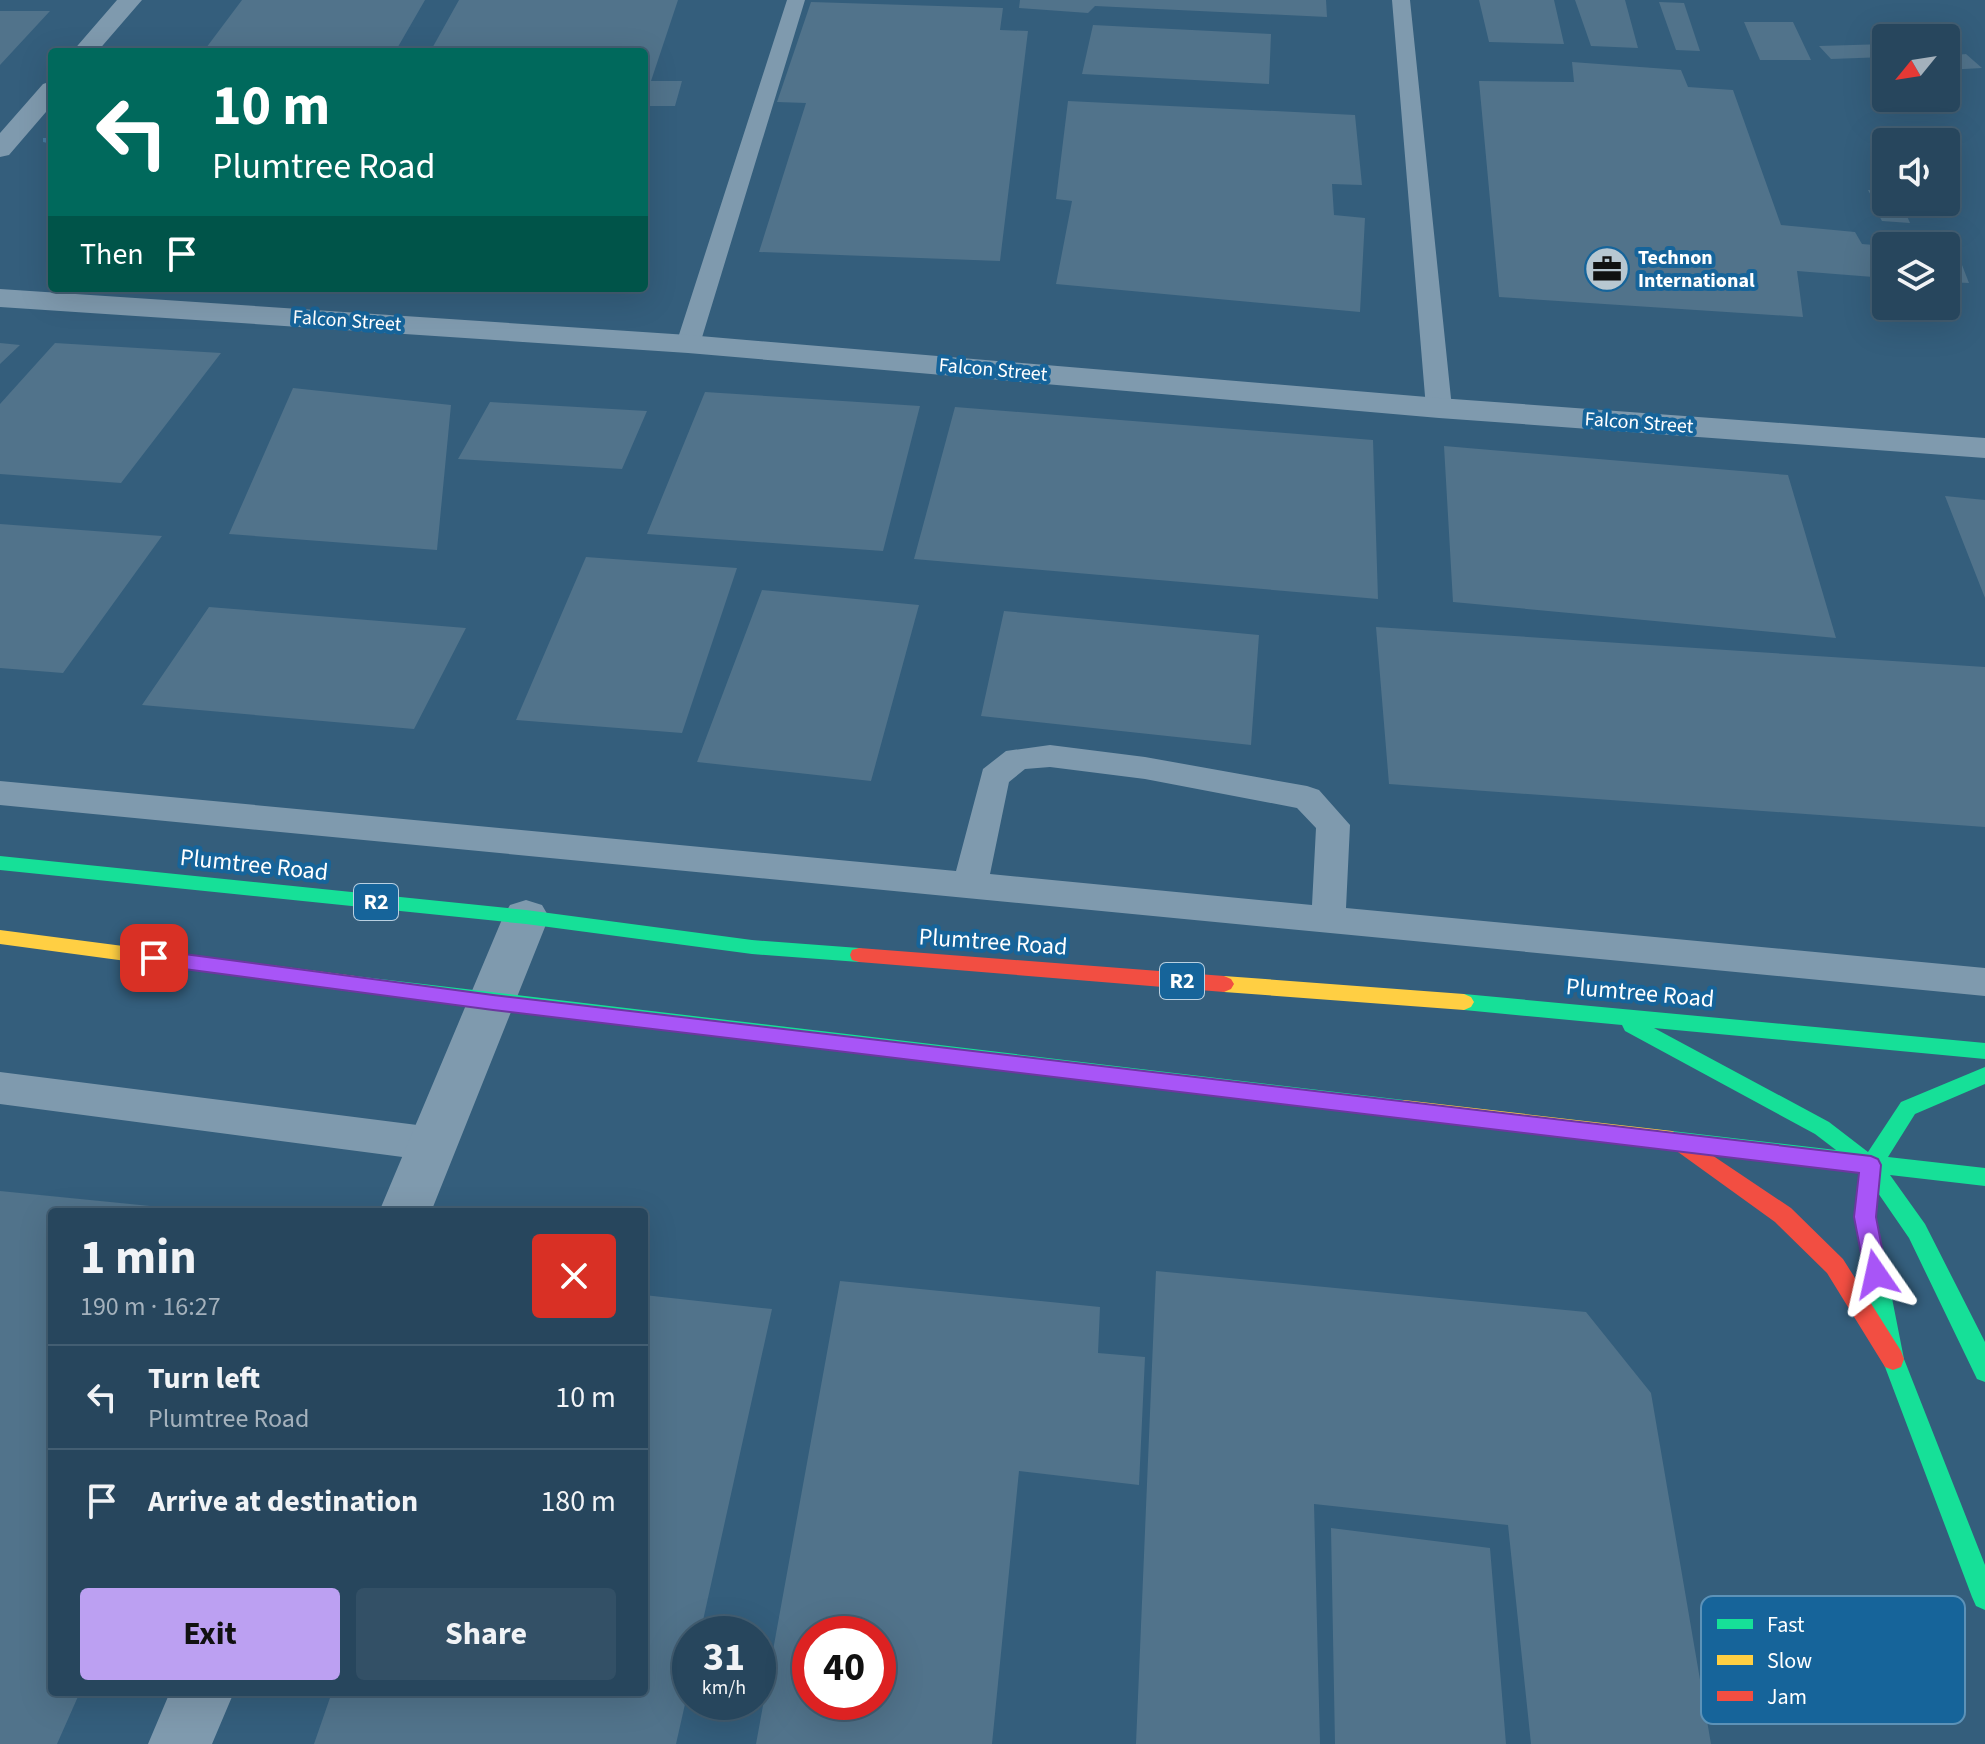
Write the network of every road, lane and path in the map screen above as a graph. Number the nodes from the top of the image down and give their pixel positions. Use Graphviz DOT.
graph roads {
  1 [pos="130,0"];
  2 [pos="796,0"];
  3 [pos="1401,0"];
  4 [pos="88,48"];
  5 [pos="48,94"];
  6 [pos="0,149"];
  7 [pos="0,298"];
  8 [pos="688,344"];
  9 [pos="1439,408"];
  10 [pos="1985,448"];
  11 [pos="0,793"];
  12 [pos="0,863"];
  13 [pos="970,886"];
  14 [pos="526,917"];
  15 [pos="1328,920"];
  16 [pos="0,937"];
  17 [pos="1985,982"];
  18 [pos="493,1002"];
  19 [pos="1612,1014"];
  20 [pos="1985,1051"];
  21 [pos="1985,1075"];
  22 [pos="0,1088"];
  23 [pos="1674,1139"];
  24 [pos="433,1144"];
  25 [pos="1871,1165"];
  26 [pos="1985,1177"];
  27 [pos="407,1208"];
  28 [pos="1893,1359"];
  29 [pos="1984,1362"];
  30 [pos="1985,1597"];
  31 [pos="200,1696"];
  32 [pos="180,1744"];
  1 -- 4 [label="street"];
  2 -- 8 [label="lane"];
  3 -- 9 [label="lane"];
  5 -- 6 [label="street"];
  7 -- 8 [label="street, Falcon Street"];
  8 -- 9 [label="street, Falcon Street"];
  9 -- 10 [label="street, Falcon Street"];
  11 -- 13 [label="lane"];
  12 -- 14 [label="main road, Plumtree Road / R2"];
  13 -- 15 [label="lane"];
  13 -- 15 [label="lane"];
  14 -- 18 [label="street"];
  14 -- 19 [label="main road, Plumtree Road / R2"];
  15 -- 17 [label="lane"];
  16 -- 18 [label="main road"];
  18 -- 23 [label="main road"];
  18 -- 24 [label="street"];
  19 -- 20 [label="main road, Plumtree Road / R2"];
  19 -- 25 [label="main road"];
  21 -- 25 [label="main road"];
  22 -- 24 [label="lane"];
  23 -- 25 [label="main road"];
  23 -- 28 [label="main road"];
  24 -- 27 [label="street"];
  25 -- 26 [label="main road"];
  25 -- 28 [label="main road"];
  25 -- 29 [label="main road"];
  28 -- 30 [label="main road"];
  31 -- 32 [label="street"];
}
